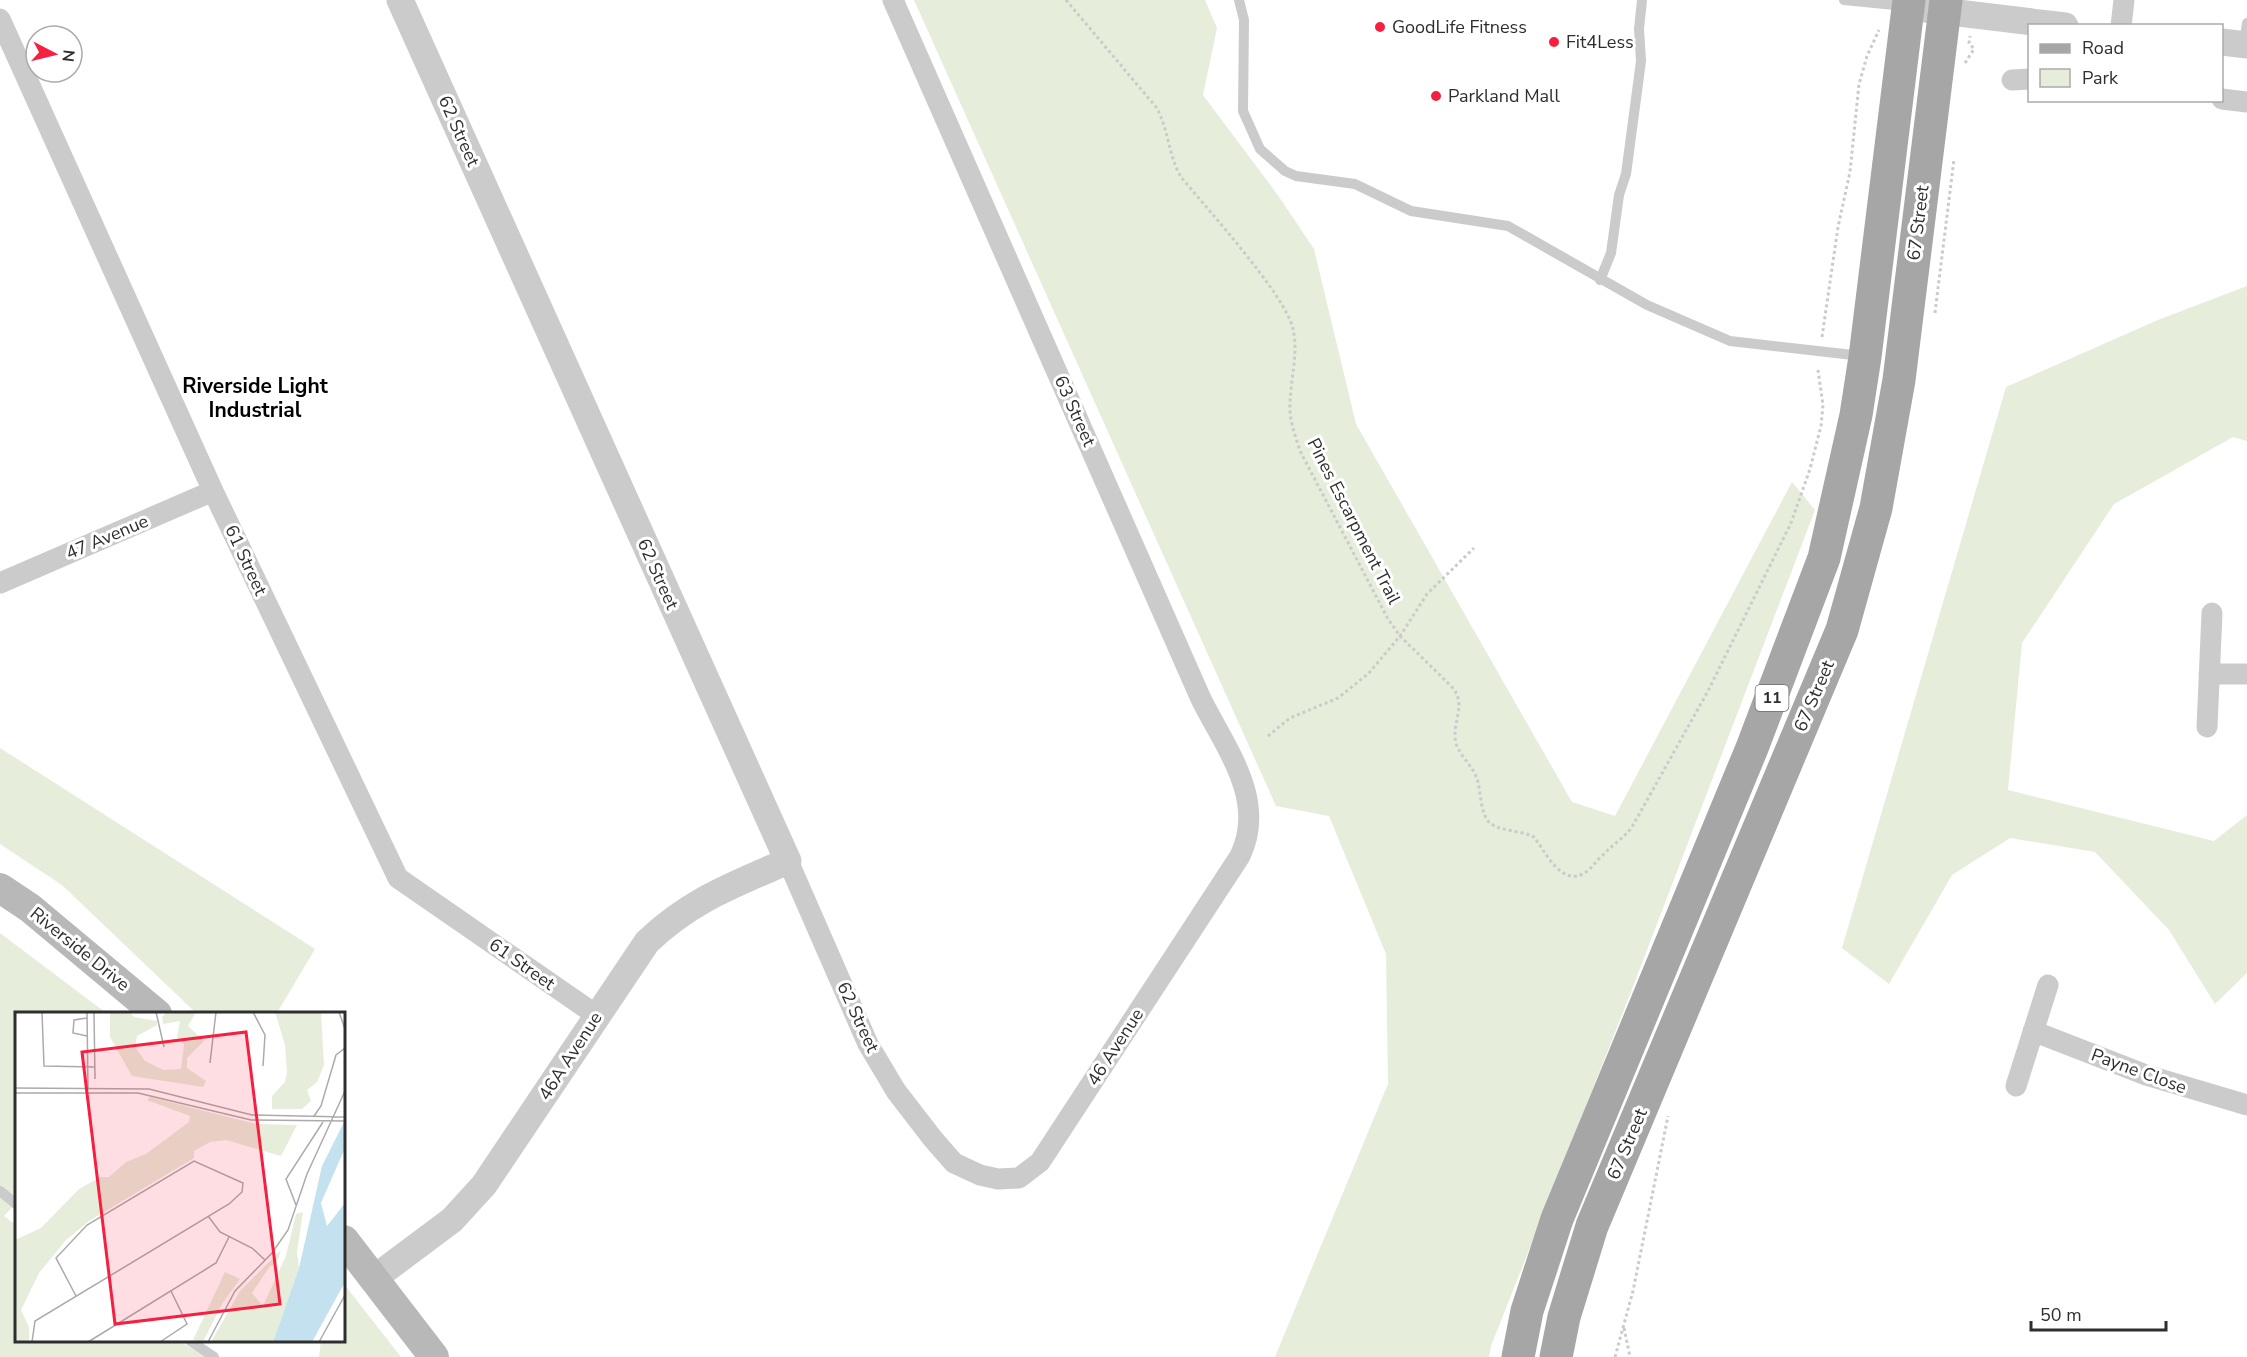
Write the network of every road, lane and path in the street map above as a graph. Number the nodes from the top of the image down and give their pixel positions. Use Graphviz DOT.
graph roads {
  1 [pos="400,0"];
  2 [pos="893,0"];
  3 [pos="1066,0"];
  4 [pos="1239,0"];
  5 [pos="1642,0"];
  6 [pos="1844,0"];
  7 [pos="2124,0"];
  8 [pos="1909,3"];
  9 [pos="1945,5"];
  10 [pos="0,19"];
  11 [pos="2054,24"];
  12 [pos="2121,24"];
  13 [pos="1880,28"];
  14 [pos="2223,99"];
  15 [pos="2247,102"];
  16 [pos="1600,280"];
  17 [pos="1822,337"];
  18 [pos="1865,357"];
  19 [pos="1818,370"];
  20 [pos="213,491"];
  21 [pos="1474,548"];
  22 [pos="0,583"];
  23 [pos="2212,612"];
  24 [pos="1400,636"];
  25 [pos="2209,674"];
  26 [pos="2247,674"];
  27 [pos="2207,727"];
  28 [pos="1268,736"];
  29 [pos="1251,823"];
  30 [pos="788,861"];
  31 [pos="0,888"];
  32 [pos="2048,985"];
  33 [pos="155,1012"];
  34 [pos="596,1015"];
  35 [pos="2033,1031"];
  36 [pos="2016,1086"];
  37 [pos="2247,1105"];
  38 [pos="933,1139"];
  39 [pos="0,1191"];
  40 [pos="15,1203"];
  41 [pos="345,1241"];
  42 [pos="373,1279"];
  43 [pos="1624,1326"];
  44 [pos="191,1342"];
  45 [pos="214,1357"];
  46 [pos="434,1357"];
  47 [pos="1518,1357"];
  48 [pos="1556,1357"];
  49 [pos="1630,1357"];
  1 -- 30 [label="street, 62 Street"];
  2 -- 29 [label="street, 63 Street"];
  3 -- 24 [label="path, Pines Escarpment Trail"];
  4 -- 16 [label="lane"];
  5 -- 16 [label="lane"];
  6 -- 8 [label="lane"];
  7 -- 12 [label="street"];
  8 -- 9 [label="street"];
  8 -- 18 [label="main road, 67 Street / 11"];
  9 -- 11 [label="street"];
  9 -- 48 [label="main road, 67 Street / 11"];
  10 -- 20 [label="street, 61 Street"];
  13 -- 17 [label="path"];
  14 -- 15 [label="street"];
  16 -- 18 [label="lane"];
  18 -- 47 [label="main road, 67 Street / 11"];
  19 -- 24 [label="path, Pines Escarpment Trail"];
  20 -- 22 [label="street, 47 Avenue"];
  20 -- 34 [label="street, 61 Street"];
  21 -- 24 [label="path"];
  23 -- 25 [label="street"];
  24 -- 28 [label="path"];
  25 -- 26 [label="street"];
  25 -- 27 [label="street"];
  29 -- 38 [label="street, 46 Avenue"];
  30 -- 34 [label="street, 46A Avenue"];
  30 -- 38 [label="street, 62 Street"];
  31 -- 33 [label="main road, Riverside Drive"];
  32 -- 35 [label="street"];
  34 -- 42 [label="street, 46A Avenue"];
  35 -- 36 [label="street"];
  35 -- 37 [label="street, Payne Close"];
  39 -- 40 [label="lane"];
  41 -- 42 [label="main road"];
  42 -- 46 [label="main road"];
  43 -- 49 [label="path"];
  44 -- 45 [label="lane"];
}
